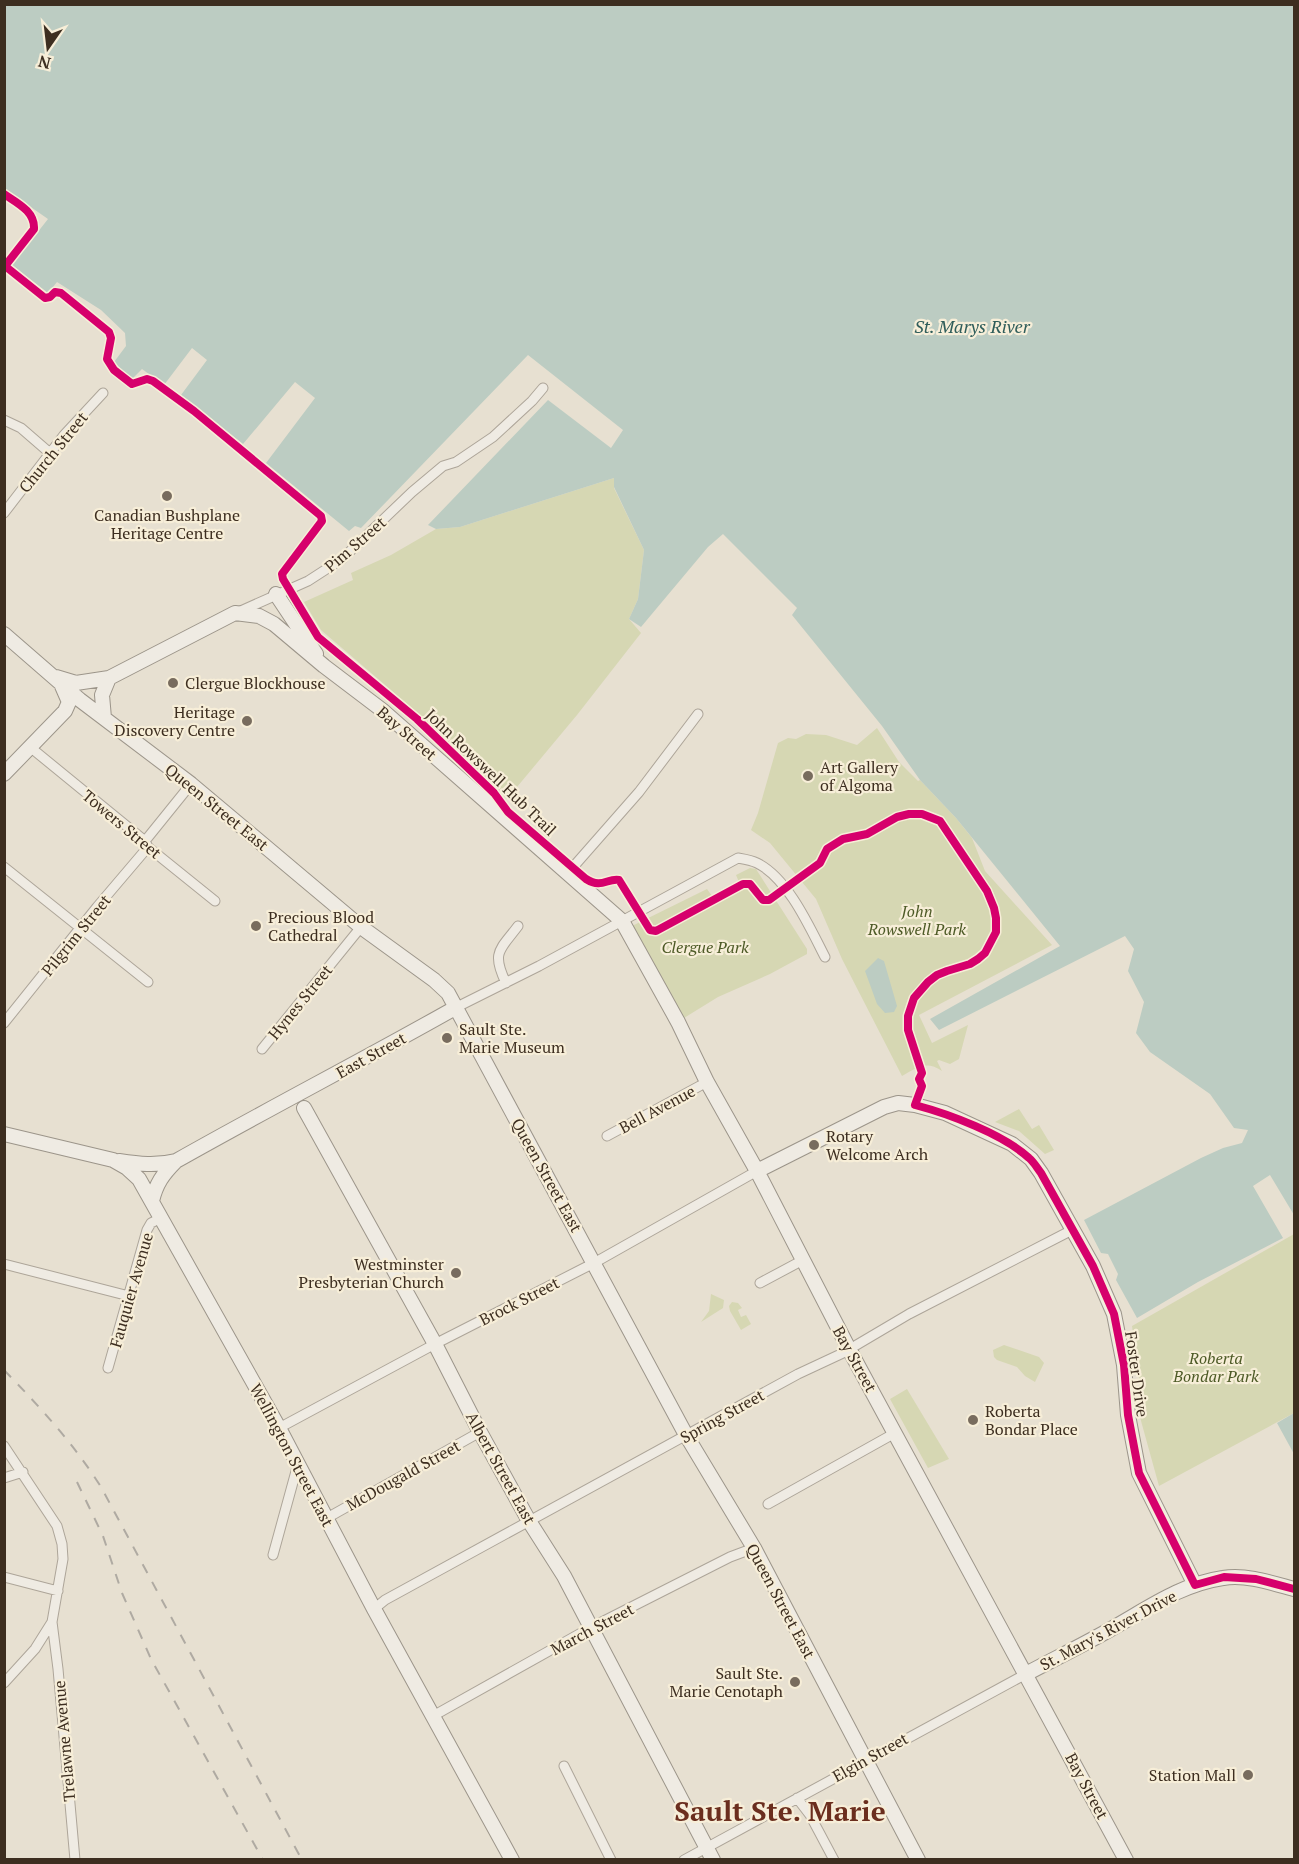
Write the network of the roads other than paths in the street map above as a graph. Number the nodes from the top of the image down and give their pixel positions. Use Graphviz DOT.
graph roads {
  1 [pos="543,388"];
  2 [pos="103,393"];
  3 [pos="4,420"];
  4 [pos="51,454"];
  5 [pos="4,495"];
  6 [pos="15,499"];
  7 [pos="4,513"];
  8 [pos="276,594"];
  9 [pos="235,613"];
  10 [pos="4,634"];
  11 [pos="324,666"];
  12 [pos="56,677"];
  13 [pos="109,678"];
  14 [pos="65,711"];
  15 [pos="698,714"];
  16 [pos="104,718"];
  17 [pos="30,747"];
  18 [pos="4,774"];
  19 [pos="191,784"];
  20 [pos="146,844"];
  21 [pos="4,867"];
  22 [pos="567,873"];
  23 [pos="215,901"];
  24 [pos="622,921"];
  25 [pos="518,926"];
  26 [pos="361,927"];
  27 [pos="80,929"];
  28 [pos="825,957"];
  29 [pos="148,982"];
  30 [pos="506,982"];
  31 [pos="455,1008"];
  32 [pos="4,1023"];
  33 [pos="262,1049"];
  34 [pos="334,1076"];
  35 [pos="707,1082"];
  36 [pos="269,1108"];
  37 [pos="304,1108"];
  38 [pos="4,1134"];
  39 [pos="607,1136"];
  40 [pos="113,1160"];
  41 [pos="176,1161"];
  42 [pos="757,1171"];
  43 [pos="152,1201"];
  44 [pos="161,1218"];
  45 [pos="1074,1229"];
  46 [pos="803,1260"];
  47 [pos="594,1263"];
  48 [pos="4,1264"];
  49 [pos="760,1283"];
  50 [pos="129,1296"];
  51 [pos="435,1344"];
  52 [pos="849,1349"];
  53 [pos="108,1368"];
  54 [pos="279,1428"];
  55 [pos="480,1432"];
  56 [pos="895,1433"];
  57 [pos="686,1435"];
  58 [pos="4,1446"];
  59 [pos="298,1464"];
  60 [pos="22,1472"];
  61 [pos="4,1478"];
  62 [pos="768,1504"];
  63 [pos="327,1518"];
  64 [pos="529,1521"];
  65 [pos="754,1548"];
  66 [pos="273,1555"];
  67 [pos="4,1577"];
  68 [pos="1195,1585"];
  69 [pos="1294,1589"];
  70 [pos="58,1591"];
  71 [pos="374,1609"];
  72 [pos="52,1622"];
  73 [pos="590,1628"];
  74 [pos="1026,1674"];
  75 [pos="5,1682"];
  76 [pos="433,1716"];
  77 [pos="865,1760"];
  78 [pos="564,1766"];
  79 [pos="797,1798"];
  80 [pos="710,1853"];
  81 [pos="75,1860"];
  82 [pos="512,1860"];
  83 [pos="611,1860"];
  84 [pos="684,1860"];
  85 [pos="834,1860"];
  86 [pos="918,1860"];
  87 [pos="1126,1860"];
  1 -- 8 [label="street, Pim Street"];
  2 -- 4 [label="street, Church Street"];
  3 -- 4 [label="street"];
  4 -- 6 [label="street, Church Street"];
  5 -- 6 [label="street"];
  6 -- 7 [label="street, Church Street"];
  8 -- 9 [label="street, Pim Street"];
  8 -- 11 [label="main road"];
  9 -- 11 [label="main road, Bay Street"];
  9 -- 13 [label="main road, Pim Street"];
  10 -- 12 [label="main road, Queen Street East"];
  11 -- 22 [label="main road, Bay Street"];
  12 -- 13 [label="main road, Pim Street"];
  12 -- 14 [label="main road"];
  12 -- 16 [label="main road, Queen Street East"];
  13 -- 16 [label="main road"];
  14 -- 16 [label="main road"];
  14 -- 17 [label="main road"];
  15 -- 22 [label="street"];
  16 -- 19 [label="main road, Queen Street East"];
  17 -- 18 [label="main road"];
  17 -- 20 [label="street, Towers Street"];
  19 -- 20 [label="street, Pilgrim Street"];
  19 -- 26 [label="main road, Queen Street East"];
  20 -- 23 [label="street, Towers Street"];
  20 -- 27 [label="street, Pilgrim Street"];
  21 -- 27 [label="street"];
  22 -- 24 [label="main road, Bay Street"];
  24 -- 28 [label="street, East Street"];
  24 -- 30 [label="street, East Street"];
  24 -- 35 [label="main road, Bay Street"];
  25 -- 30 [label="street"];
  26 -- 31 [label="main road, Queen Street East"];
  26 -- 33 [label="street, Hynes Street"];
  27 -- 29 [label="street"];
  27 -- 32 [label="street, Pilgrim Street"];
  30 -- 31 [label="street, East Street"];
  31 -- 34 [label="main road, East Street"];
  31 -- 47 [label="main road, Queen Street East"];
  34 -- 36 [label="main road, East Street"];
  34 -- 37 [label="main road"];
  35 -- 39 [label="street, Bell Avenue"];
  35 -- 42 [label="main road, Bay Street"];
  36 -- 37 [label="main road"];
  36 -- 41 [label="main road, East Street"];
  37 -- 51 [label="main road, Albert Street East"];
  38 -- 40 [label="main road, Wellington Street East"];
  40 -- 41 [label="main road, East Street"];
  40 -- 43 [label="main road, Wellington Street East"];
  41 -- 43 [label="main road"];
  42 -- 45 [label="main road, Foster Drive"];
  42 -- 46 [label="main road, Bay Street"];
  42 -- 47 [label="street, Brock Street"];
  43 -- 44 [label="main road, Wellington Street East"];
  44 -- 50 [label="street, Fauquier Avenue"];
  44 -- 54 [label="main road, Wellington Street East"];
  45 -- 52 [label="street, Spring Street"];
  45 -- 68 [label="main road, Foster Drive"];
  46 -- 49 [label="street"];
  46 -- 52 [label="main road, Bay Street"];
  47 -- 51 [label="street, Brock Street"];
  47 -- 57 [label="main road, Queen Street East"];
  48 -- 50 [label="street"];
  50 -- 53 [label="street, Fauquier Avenue"];
  51 -- 54 [label="street, Brock Street"];
  51 -- 55 [label="main road, Albert Street East"];
  52 -- 56 [label="main road, Bay Street"];
  52 -- 57 [label="street, Spring Street"];
  54 -- 59 [label="main road, Wellington Street East"];
  55 -- 63 [label="street, McDougald Street"];
  55 -- 64 [label="main road, Albert Street East"];
  56 -- 62 [label="street"];
  56 -- 74 [label="main road, Bay Street"];
  57 -- 64 [label="street, Spring Street"];
  57 -- 65 [label="main road, Queen Street East"];
  58 -- 60 [label="street"];
  59 -- 63 [label="main road, Wellington Street East"];
  59 -- 66 [label="street"];
  60 -- 61 [label="street"];
  60 -- 70 [label="street"];
  63 -- 71 [label="main road, Wellington Street East"];
  64 -- 71 [label="street, Spring Street"];
  64 -- 73 [label="main road, Albert Street East"];
  65 -- 73 [label="street, March Street"];
  65 -- 77 [label="main road, Queen Street East"];
  67 -- 70 [label="street"];
  68 -- 69 [label="main road, St. Mary's River Drive"];
  68 -- 74 [label="main road, St. Mary's River Drive"];
  70 -- 72 [label="street"];
  71 -- 76 [label="main road, Wellington Street East"];
  72 -- 75 [label="street"];
  72 -- 81 [label="street, Trelawne Avenue"];
  73 -- 76 [label="street, March Street"];
  73 -- 80 [label="main road, Albert Street East"];
  74 -- 77 [label="street, Elgin Street"];
  74 -- 87 [label="main road, Bay Street"];
  76 -- 82 [label="main road, Wellington Street East"];
  77 -- 79 [label="street, Elgin Street"];
  77 -- 86 [label="main road, Queen Street East"];
  78 -- 83 [label="street"];
  79 -- 80 [label="street, Elgin Street"];
  79 -- 85 [label="street"];
  80 -- 84 [label="street, Elgin Street"];
}
